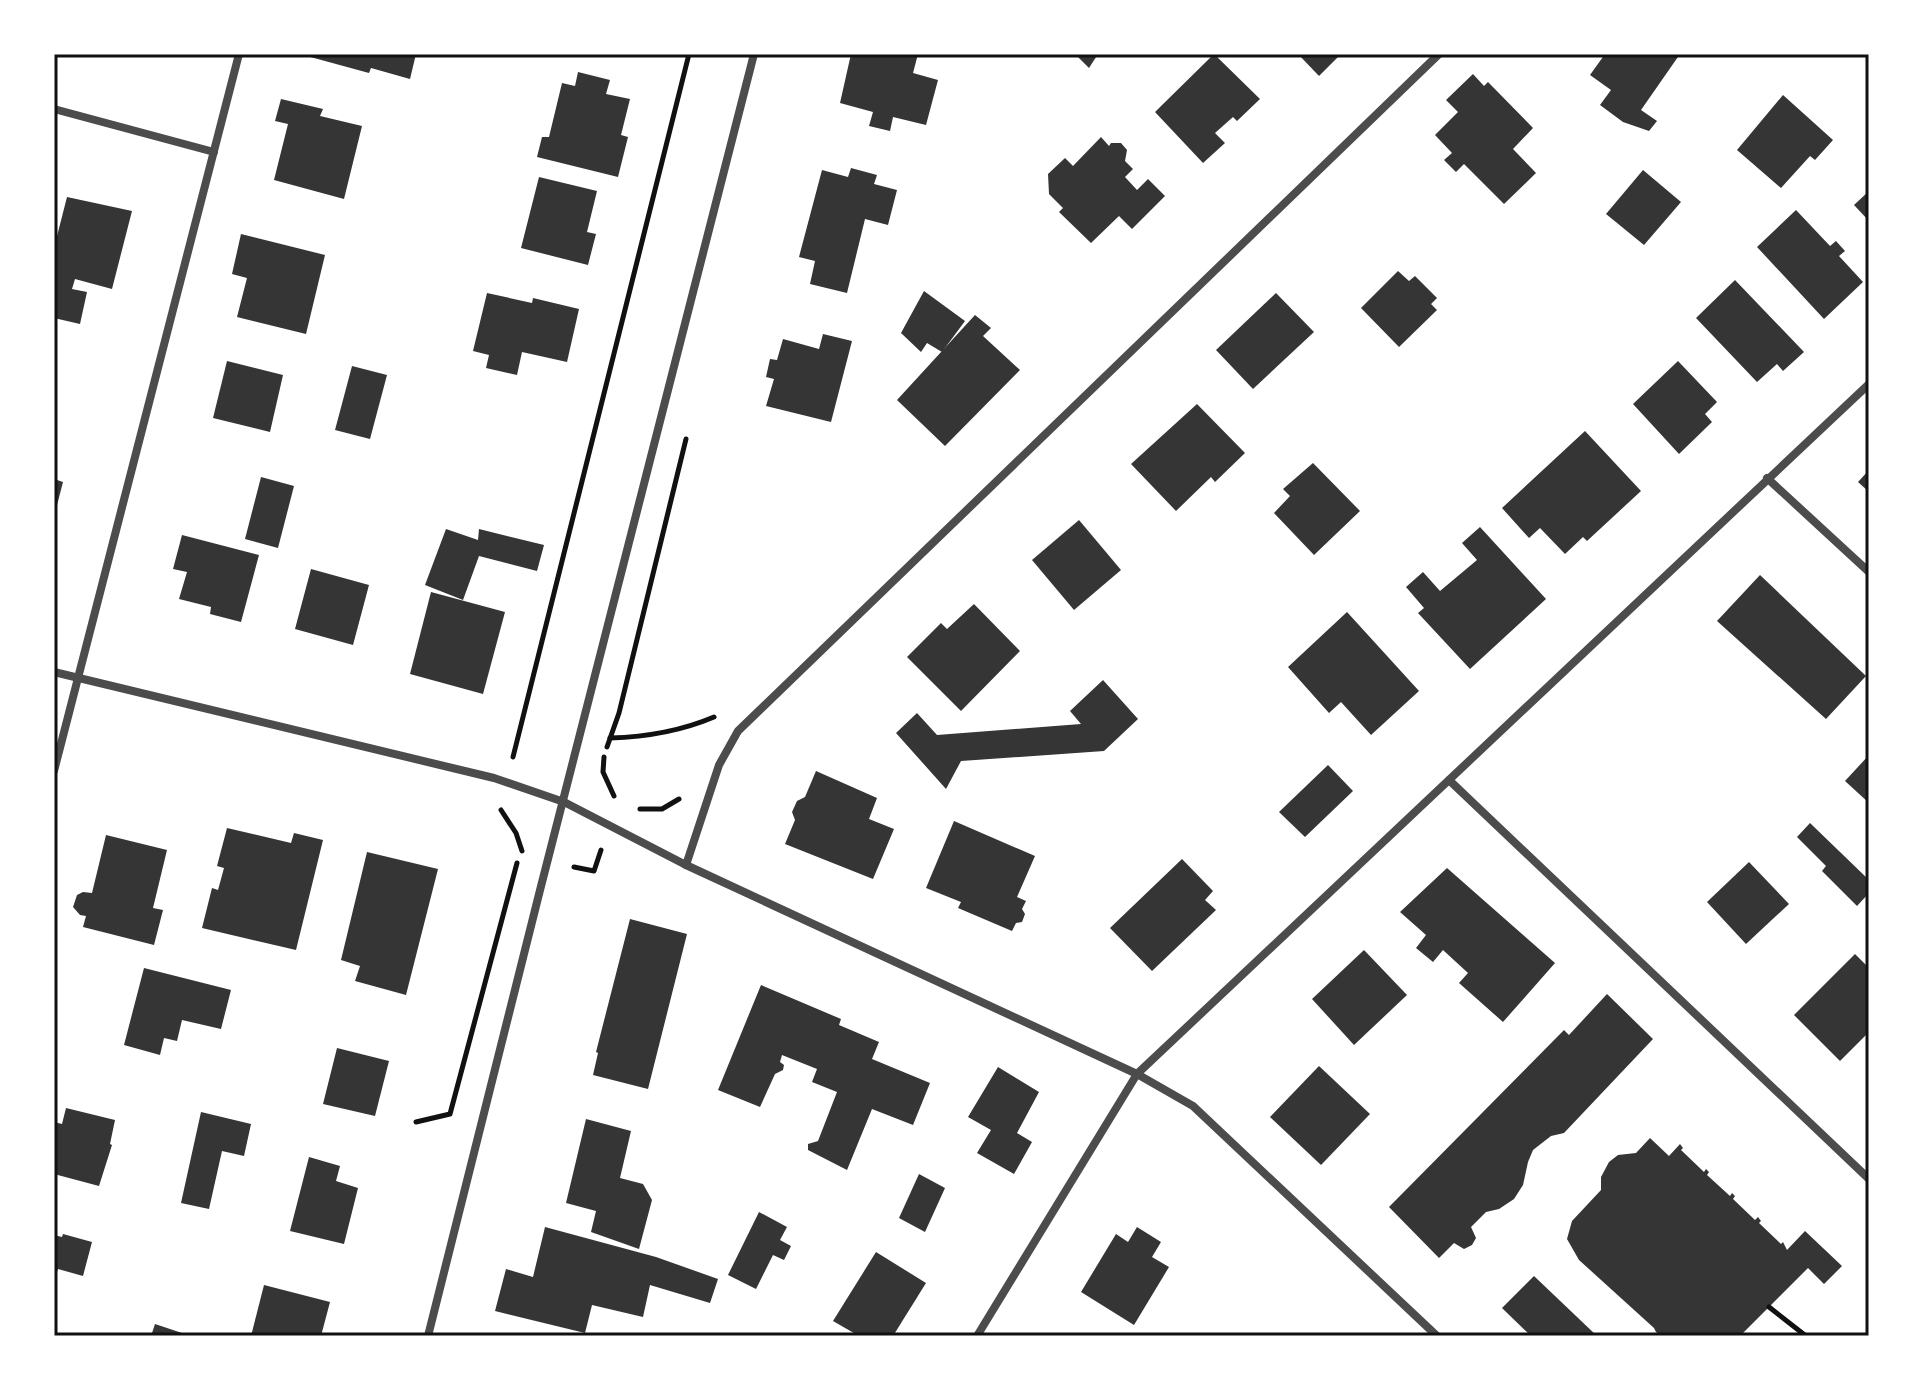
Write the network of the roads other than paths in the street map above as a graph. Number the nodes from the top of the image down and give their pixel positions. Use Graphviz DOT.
graph roads {
  1 [pos="239,54"];
  2 [pos="754,54"];
  3 [pos="1439,54"];
  4 [pos="54,109"];
  5 [pos="214,152"];
  6 [pos="1869,384"];
  7 [pos="1767,478"];
  8 [pos="1869,572"];
  9 [pos="54,672"];
  10 [pos="78,678"];
  11 [pos="54,771"];
  12 [pos="1449,780"];
  13 [pos="564,802"];
  14 [pos="686,865"];
  15 [pos="1137,1074"];
  16 [pos="1869,1179"];
  17 [pos="428,1336"];
  18 [pos="977,1336"];
  19 [pos="1437,1336"];
  1 -- 5 [label="street"];
  2 -- 13 [label="street"];
  3 -- 14 [label="street"];
  4 -- 5 [label="street"];
  5 -- 10 [label="street"];
  6 -- 7 [label="street"];
  7 -- 8 [label="street"];
  7 -- 12 [label="street"];
  9 -- 10 [label="street"];
  10 -- 11 [label="street"];
  10 -- 13 [label="street"];
  12 -- 15 [label="street"];
  12 -- 16 [label="street"];
  13 -- 14 [label="street"];
  13 -- 17 [label="street"];
  14 -- 15 [label="street"];
  15 -- 18 [label="street"];
  15 -- 19 [label="street"];
}
